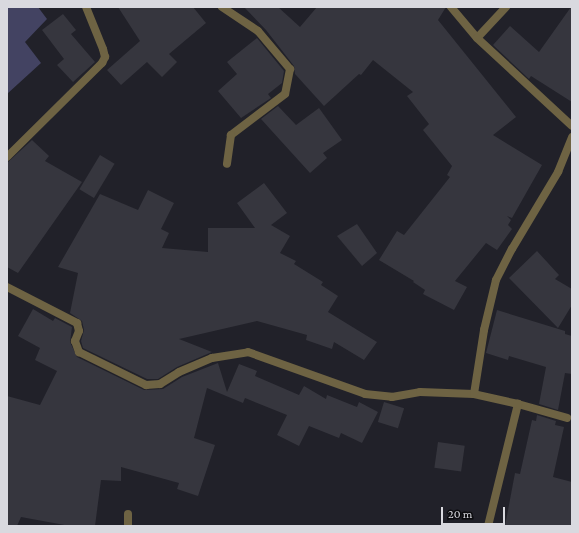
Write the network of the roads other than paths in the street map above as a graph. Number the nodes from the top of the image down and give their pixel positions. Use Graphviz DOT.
graph roads {
  1 [pos="86,7"];
  2 [pos="222,7"];
  3 [pos="451,7"];
  4 [pos="506,7"];
  5 [pos="478,38"];
  6 [pos="572,126"];
  7 [pos="572,137"];
  8 [pos="7,157"];
  9 [pos="227,164"];
  10 [pos="7,287"];
  11 [pos="474,394"];
  12 [pos="518,404"];
  13 [pos="567,418"];
  14 [pos="128,514"];
  15 [pos="128,526"];
  16 [pos="488,526"];
  1 -- 8 [label="street"];
  2 -- 9 [label="street"];
  3 -- 5 [label="street"];
  4 -- 5 [label="street"];
  5 -- 6 [label="street"];
  7 -- 11 [label="street"];
  10 -- 11 [label="street"];
  11 -- 12 [label="street"];
  12 -- 13 [label="street"];
  12 -- 16 [label="street"];
  14 -- 15 [label="street"];
}
